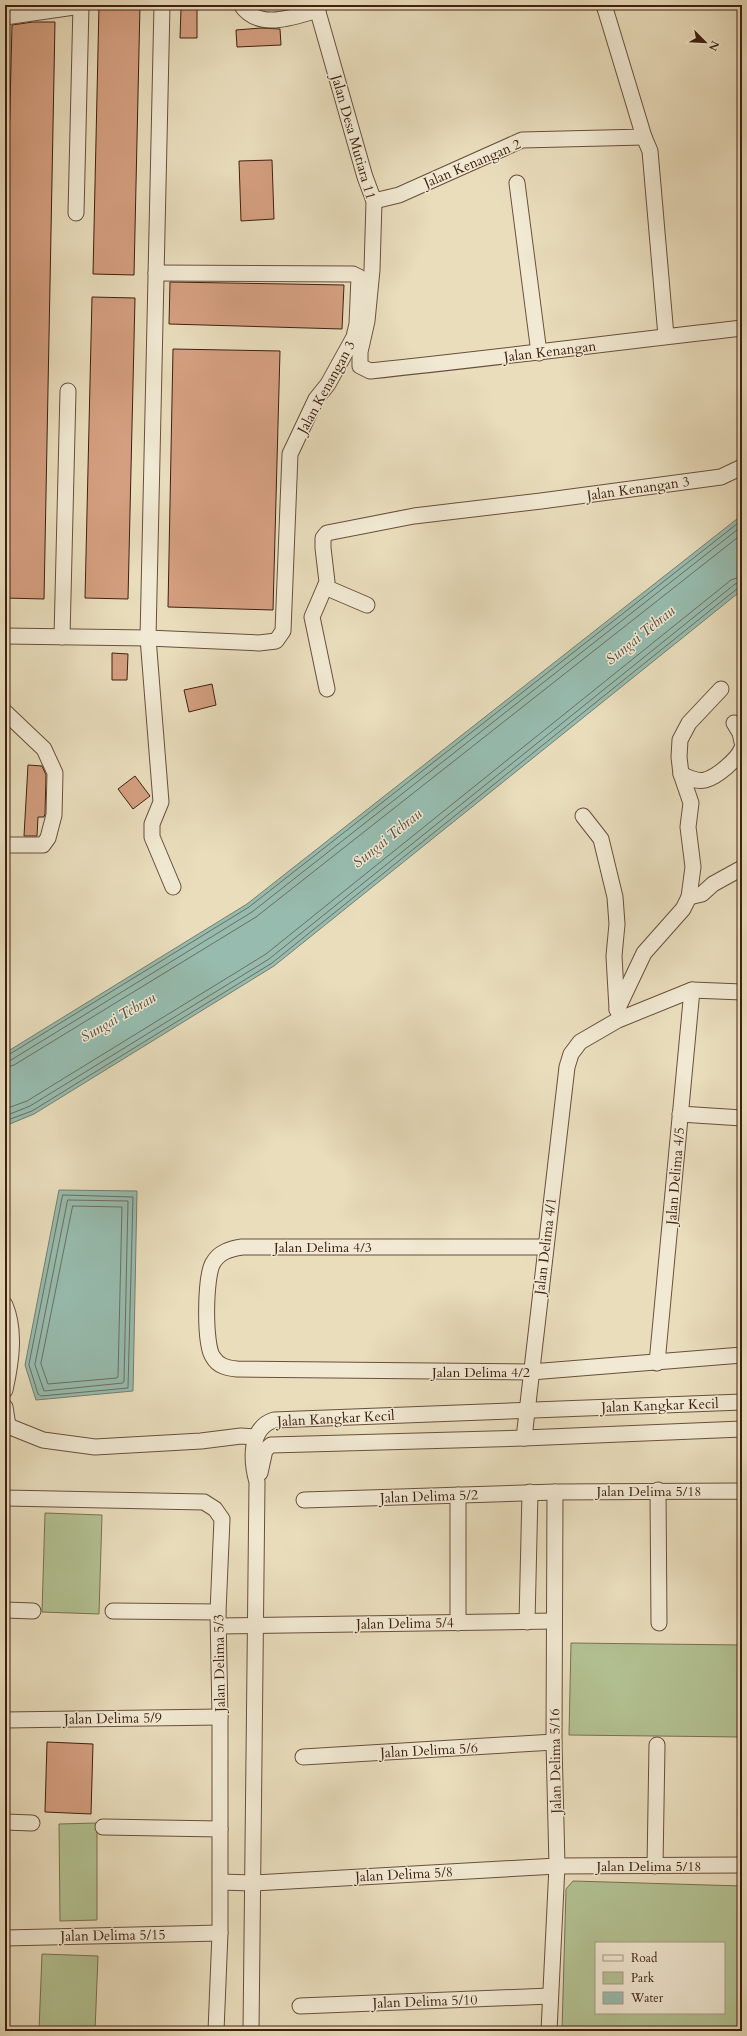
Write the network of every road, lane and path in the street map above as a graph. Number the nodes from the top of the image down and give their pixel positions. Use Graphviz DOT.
graph roads {
  1 [pos="162,5"];
  2 [pos="241,5"];
  3 [pos="604,5"];
  4 [pos="81,6"];
  5 [pos="317,8"];
  6 [pos="5,17"];
  7 [pos="644,137"];
  8 [pos="517,183"];
  9 [pos="374,201"];
  10 [pos="76,213"];
  11 [pos="156,273"];
  12 [pos="741,332"];
  13 [pos="666,336"];
  14 [pos="539,353"];
  15 [pos="360,366"];
  16 [pos="68,391"];
  17 [pos="742,467"];
  18 [pos="325,587"];
  19 [pos="367,605"];
  20 [pos="5,636"];
  21 [pos="62,636"];
  22 [pos="148,638"];
  23 [pos="328,689"];
  24 [pos="722,689"];
  25 [pos="5,712"];
  26 [pos="734,723"];
  27 [pos="742,742"];
  28 [pos="742,748"];
  29 [pos="681,774"];
  30 [pos="706,780"];
  31 [pos="691,803"];
  32 [pos="583,816"];
  33 [pos="5,845"];
  34 [pos="742,868"];
  35 [pos="173,887"];
  36 [pos="688,897"];
  37 [pos="692,990"];
  38 [pos="742,992"];
  39 [pos="618,1015"];
  40 [pos="680,1114"];
  41 [pos="742,1118"];
  42 [pos="545,1247"];
  43 [pos="5,1305"];
  44 [pos="742,1356"];
  45 [pos="658,1362"];
  46 [pos="220,1365"];
  47 [pos="531,1372"];
  48 [pos="5,1390"];
  49 [pos="742,1402"];
  50 [pos="5,1407"];
  51 [pos="527,1411"];
  52 [pos="7,1424"];
  53 [pos="742,1429"];
  54 [pos="256,1436"];
  55 [pos="524,1438"];
  56 [pos="257,1482"];
  57 [pos="658,1490"];
  58 [pos="530,1492"];
  59 [pos="555,1492"];
  60 [pos="742,1493"];
  61 [pos="458,1495"];
  62 [pos="5,1498"];
  63 [pos="304,1500"];
  64 [pos="5,1610"];
  65 [pos="33,1610"];
  66 [pos="113,1611"];
  67 [pos="219,1619"];
  68 [pos="554,1621"];
  69 [pos="527,1622"];
  70 [pos="458,1623"];
  71 [pos="659,1623"];
  72 [pos="256,1625"];
  73 [pos="220,1717"];
  74 [pos="5,1720"];
  75 [pos="554,1742"];
  76 [pos="656,1746"];
  77 [pos="303,1757"];
  78 [pos="5,1822"];
  79 [pos="32,1823"];
  80 [pos="103,1827"];
  81 [pos="220,1829"];
  82 [pos="742,1865"];
  83 [pos="557,1866"];
  84 [pos="656,1866"];
  85 [pos="220,1882"];
  86 [pos="252,1883"];
  87 [pos="220,1933"];
  88 [pos="5,1938"];
  89 [pos="550,1996"];
  90 [pos="300,2006"];
  91 [pos="216,2031"];
  92 [pos="251,2031"];
  93 [pos="549,2031"];
  1 -- 11 [label="street"];
  2 -- 5 [label="street"];
  3 -- 7 [label="street"];
  4 -- 6 [label="street"];
  4 -- 10 [label="street"];
  5 -- 9 [label="street, Jalan Desa Mutiara 11"];
  7 -- 9 [label="street, Jalan Kenangan 2"];
  7 -- 13 [label="street"];
  8 -- 14 [label="street"];
  9 -- 15 [label="street, Jalan Desa Mutiara 11"];
  11 -- 22 [label="street"];
  11 -- 22 [label="street, Jalan Kenangan 3"];
  12 -- 13 [label="street, Jalan Kenangan"];
  13 -- 14 [label="street, Jalan Kenangan"];
  14 -- 15 [label="street, Jalan Kenangan"];
  16 -- 21 [label="street"];
  17 -- 18 [label="street, Jalan Kenangan 3"];
  18 -- 19 [label="street"];
  18 -- 23 [label="street"];
  20 -- 21 [label="street"];
  21 -- 22 [label="street"];
  22 -- 35 [label="street"];
  24 -- 29 [label="street"];
  25 -- 33 [label="street"];
  26 -- 27 [label="street"];
  28 -- 30 [label="street"];
  29 -- 30 [label="street"];
  29 -- 31 [label="street"];
  30 -- 31 [label="street"];
  31 -- 36 [label="street"];
  32 -- 39 [label="street"];
  34 -- 36 [label="street"];
  36 -- 39 [label="street"];
  37 -- 38 [label="street"];
  37 -- 39 [label="street"];
  37 -- 40 [label="street, Jalan Delima 4/5"];
  39 -- 42 [label="street, Jalan Delima 4/1"];
  40 -- 41 [label="street"];
  40 -- 45 [label="street, Jalan Delima 4/5"];
  42 -- 46 [label="street, Jalan Delima 4/3"];
  42 -- 47 [label="street, Jalan Delima 4/1"];
  43 -- 48 [label="street"];
  44 -- 45 [label="street, Jalan Delima 4/2"];
  45 -- 47 [label="street, Jalan Delima 4/2"];
  46 -- 47 [label="street, Jalan Delima 4/2"];
  47 -- 51 [label="street, Jalan Delima 4/1"];
  49 -- 51 [label="street, Jalan Kangkar Kecil"];
  50 -- 52 [label="street"];
  51 -- 54 [label="street, Jalan Kangkar Kecil"];
  51 -- 55 [label="street, Jalan Delima 4/1"];
  52 -- 54 [label="street"];
  53 -- 55 [label="street, Jalan Kangkar Kecil"];
  54 -- 56 [label="street"];
  55 -- 56 [label="street, Jalan Kangkar Kecil"];
  56 -- 72 [label="street"];
  57 -- 59 [label="street, Jalan Delima 5/18"];
  57 -- 60 [label="street, Jalan Delima 5/18"];
  57 -- 71 [label="street"];
  58 -- 59 [label="street, Jalan Delima 5/2"];
  58 -- 61 [label="street, Jalan Delima 5/2"];
  58 -- 69 [label="street"];
  59 -- 68 [label="street, Jalan Delima 5/16"];
  61 -- 63 [label="street, Jalan Delima 5/2"];
  61 -- 70 [label="street"];
  62 -- 67 [label="street, Jalan Delima 5/3"];
  64 -- 65 [label="street"];
  66 -- 67 [label="street, Jalan Delima 5/4"];
  67 -- 72 [label="street, Jalan Delima 5/4"];
  67 -- 73 [label="street, Jalan Delima 5/3"];
  68 -- 69 [label="street, Jalan Delima 5/4"];
  68 -- 75 [label="street, Jalan Delima 5/16"];
  69 -- 70 [label="street, Jalan Delima 5/4"];
  70 -- 72 [label="street, Jalan Delima 5/4"];
  72 -- 86 [label="street"];
  73 -- 74 [label="street, Jalan Delima 5/9"];
  73 -- 81 [label="street, Jalan Delima 5/3"];
  75 -- 77 [label="street, Jalan Delima 5/6"];
  75 -- 83 [label="street, Jalan Delima 5/16"];
  76 -- 84 [label="street"];
  78 -- 79 [label="street"];
  80 -- 81 [label="street"];
  81 -- 85 [label="street, Jalan Delima 5/3"];
  82 -- 84 [label="street, Jalan Delima 5/18"];
  83 -- 84 [label="street, Jalan Delima 5/18"];
  83 -- 86 [label="street, Jalan Delima 5/8"];
  83 -- 89 [label="street, Jalan Delima 5/16"];
  85 -- 86 [label="street, Jalan Delima 5/8"];
  85 -- 87 [label="street, Jalan Delima 5/3"];
  86 -- 92 [label="street"];
  87 -- 88 [label="street, Jalan Delima 5/15"];
  87 -- 91 [label="street, Jalan Delima 5/3"];
  89 -- 90 [label="street, Jalan Delima 5/10"];
  89 -- 93 [label="street, Jalan Delima 5/16"];
}
